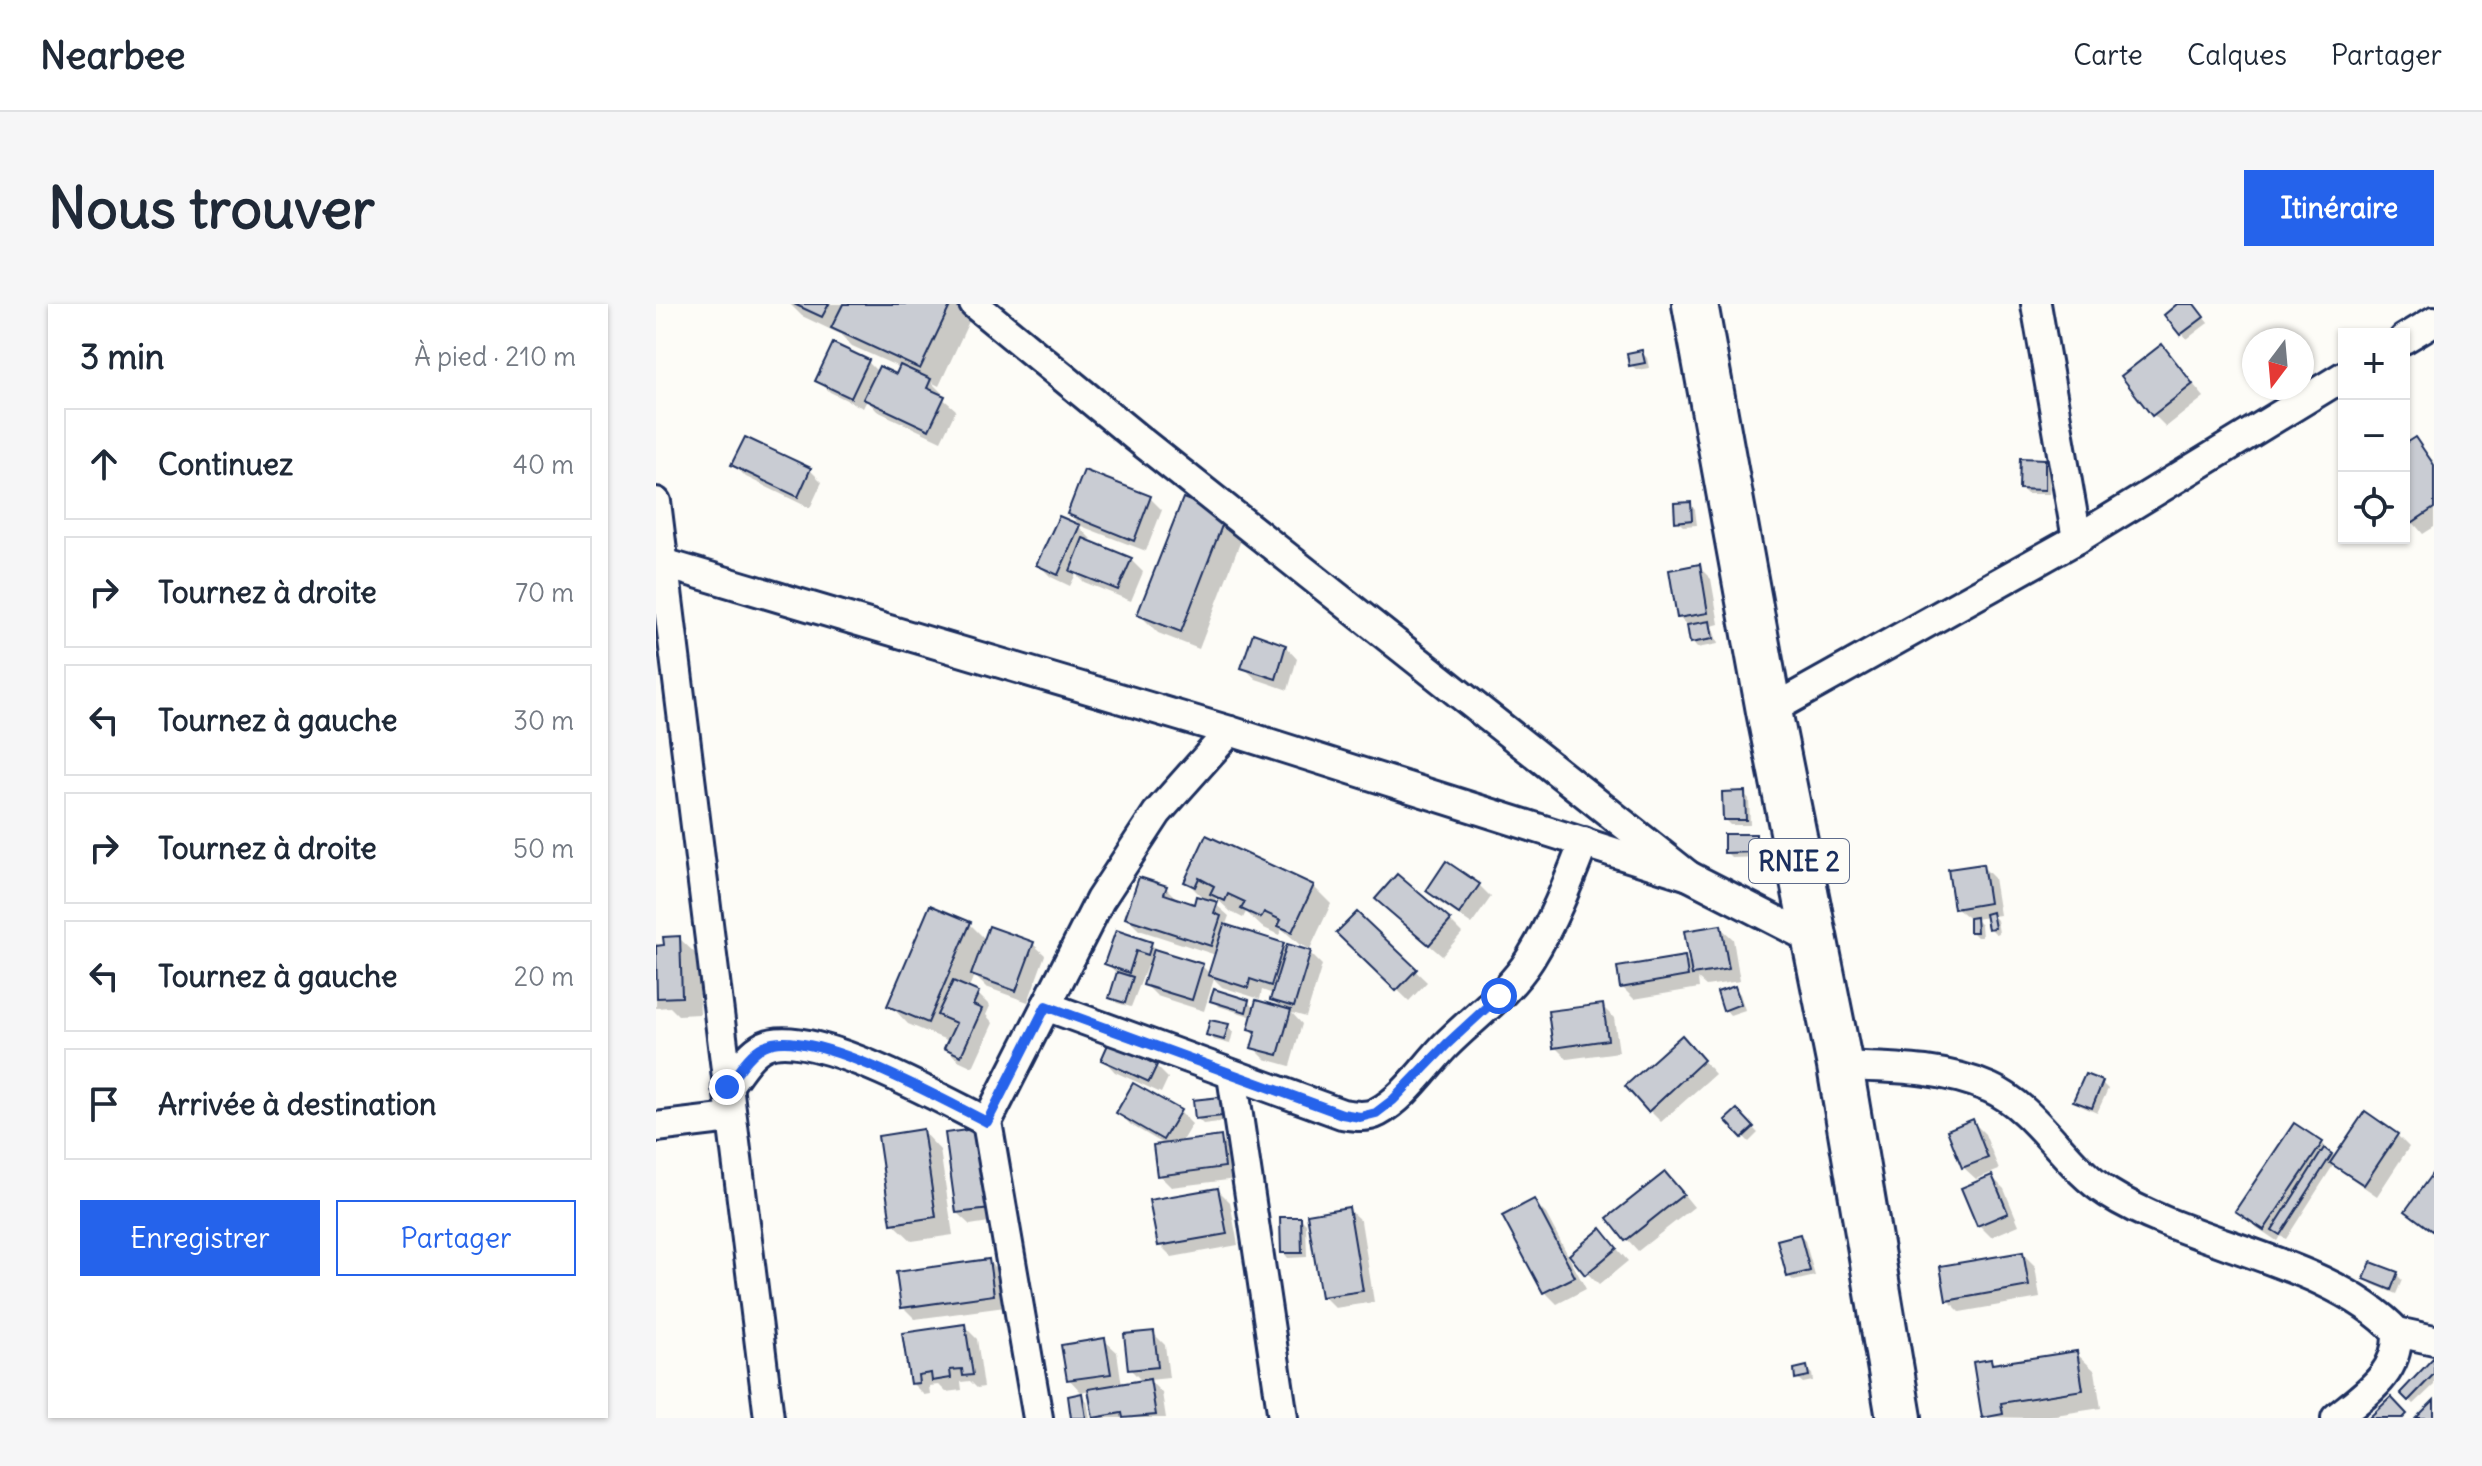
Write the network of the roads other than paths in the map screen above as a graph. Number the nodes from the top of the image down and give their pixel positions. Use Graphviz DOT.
graph roads {
  1 [pos="974,304"];
  2 [pos="1695,304"];
  3 [pos="2036,304"];
  4 [pos="2434,321"];
  5 [pos="2410,335"];
  6 [pos="2338,380"];
  7 [pos="656,502"];
  8 [pos="2077,539"];
  9 [pos="659,561"];
  10 [pos="1769,711"];
  11 [pos="1230,731"];
  12 [pos="1584,842"];
  13 [pos="1689,876"];
  14 [pos="1814,940"];
  15 [pos="1046,1006"];
  16 [pos="1840,1066"];
  17 [pos="1232,1075"];
  18 [pos="727,1087"];
  19 [pos="731,1118"];
  20 [pos="987,1122"];
  21 [pos="656,1127"];
  22 [pos="2397,1332"];
  23 [pos="2434,1340"];
  24 [pos="769,1418"];
  25 [pos="1038,1418"];
  26 [pos="1283,1418"];
  27 [pos="1899,1418"];
  28 [pos="2336,1418"];
  1 -- 13 [label="street"];
  2 -- 10 [label="highway, RNIE 2"];
  3 -- 8 [label="street"];
  4 -- 5 [label="street"];
  6 -- 8 [label="street"];
  7 -- 9 [label="street"];
  8 -- 10 [label="street"];
  9 -- 11 [label="street"];
  9 -- 18 [label="street"];
  10 -- 14 [label="highway, RNIE 2"];
  11 -- 12 [label="street"];
  11 -- 15 [label="street"];
  12 -- 13 [label="street"];
  12 -- 17 [label="street"];
  13 -- 14 [label="street"];
  14 -- 16 [label="highway, RNIE 2"];
  15 -- 17 [label="street"];
  15 -- 20 [label="street"];
  16 -- 22 [label="street"];
  16 -- 27 [label="highway, RNIE 2"];
  17 -- 26 [label="street"];
  18 -- 19 [label="street"];
  18 -- 20 [label="street"];
  19 -- 21 [label="street"];
  19 -- 24 [label="street"];
  20 -- 25 [label="street"];
  22 -- 23 [label="street"];
  22 -- 28 [label="street"];
}
